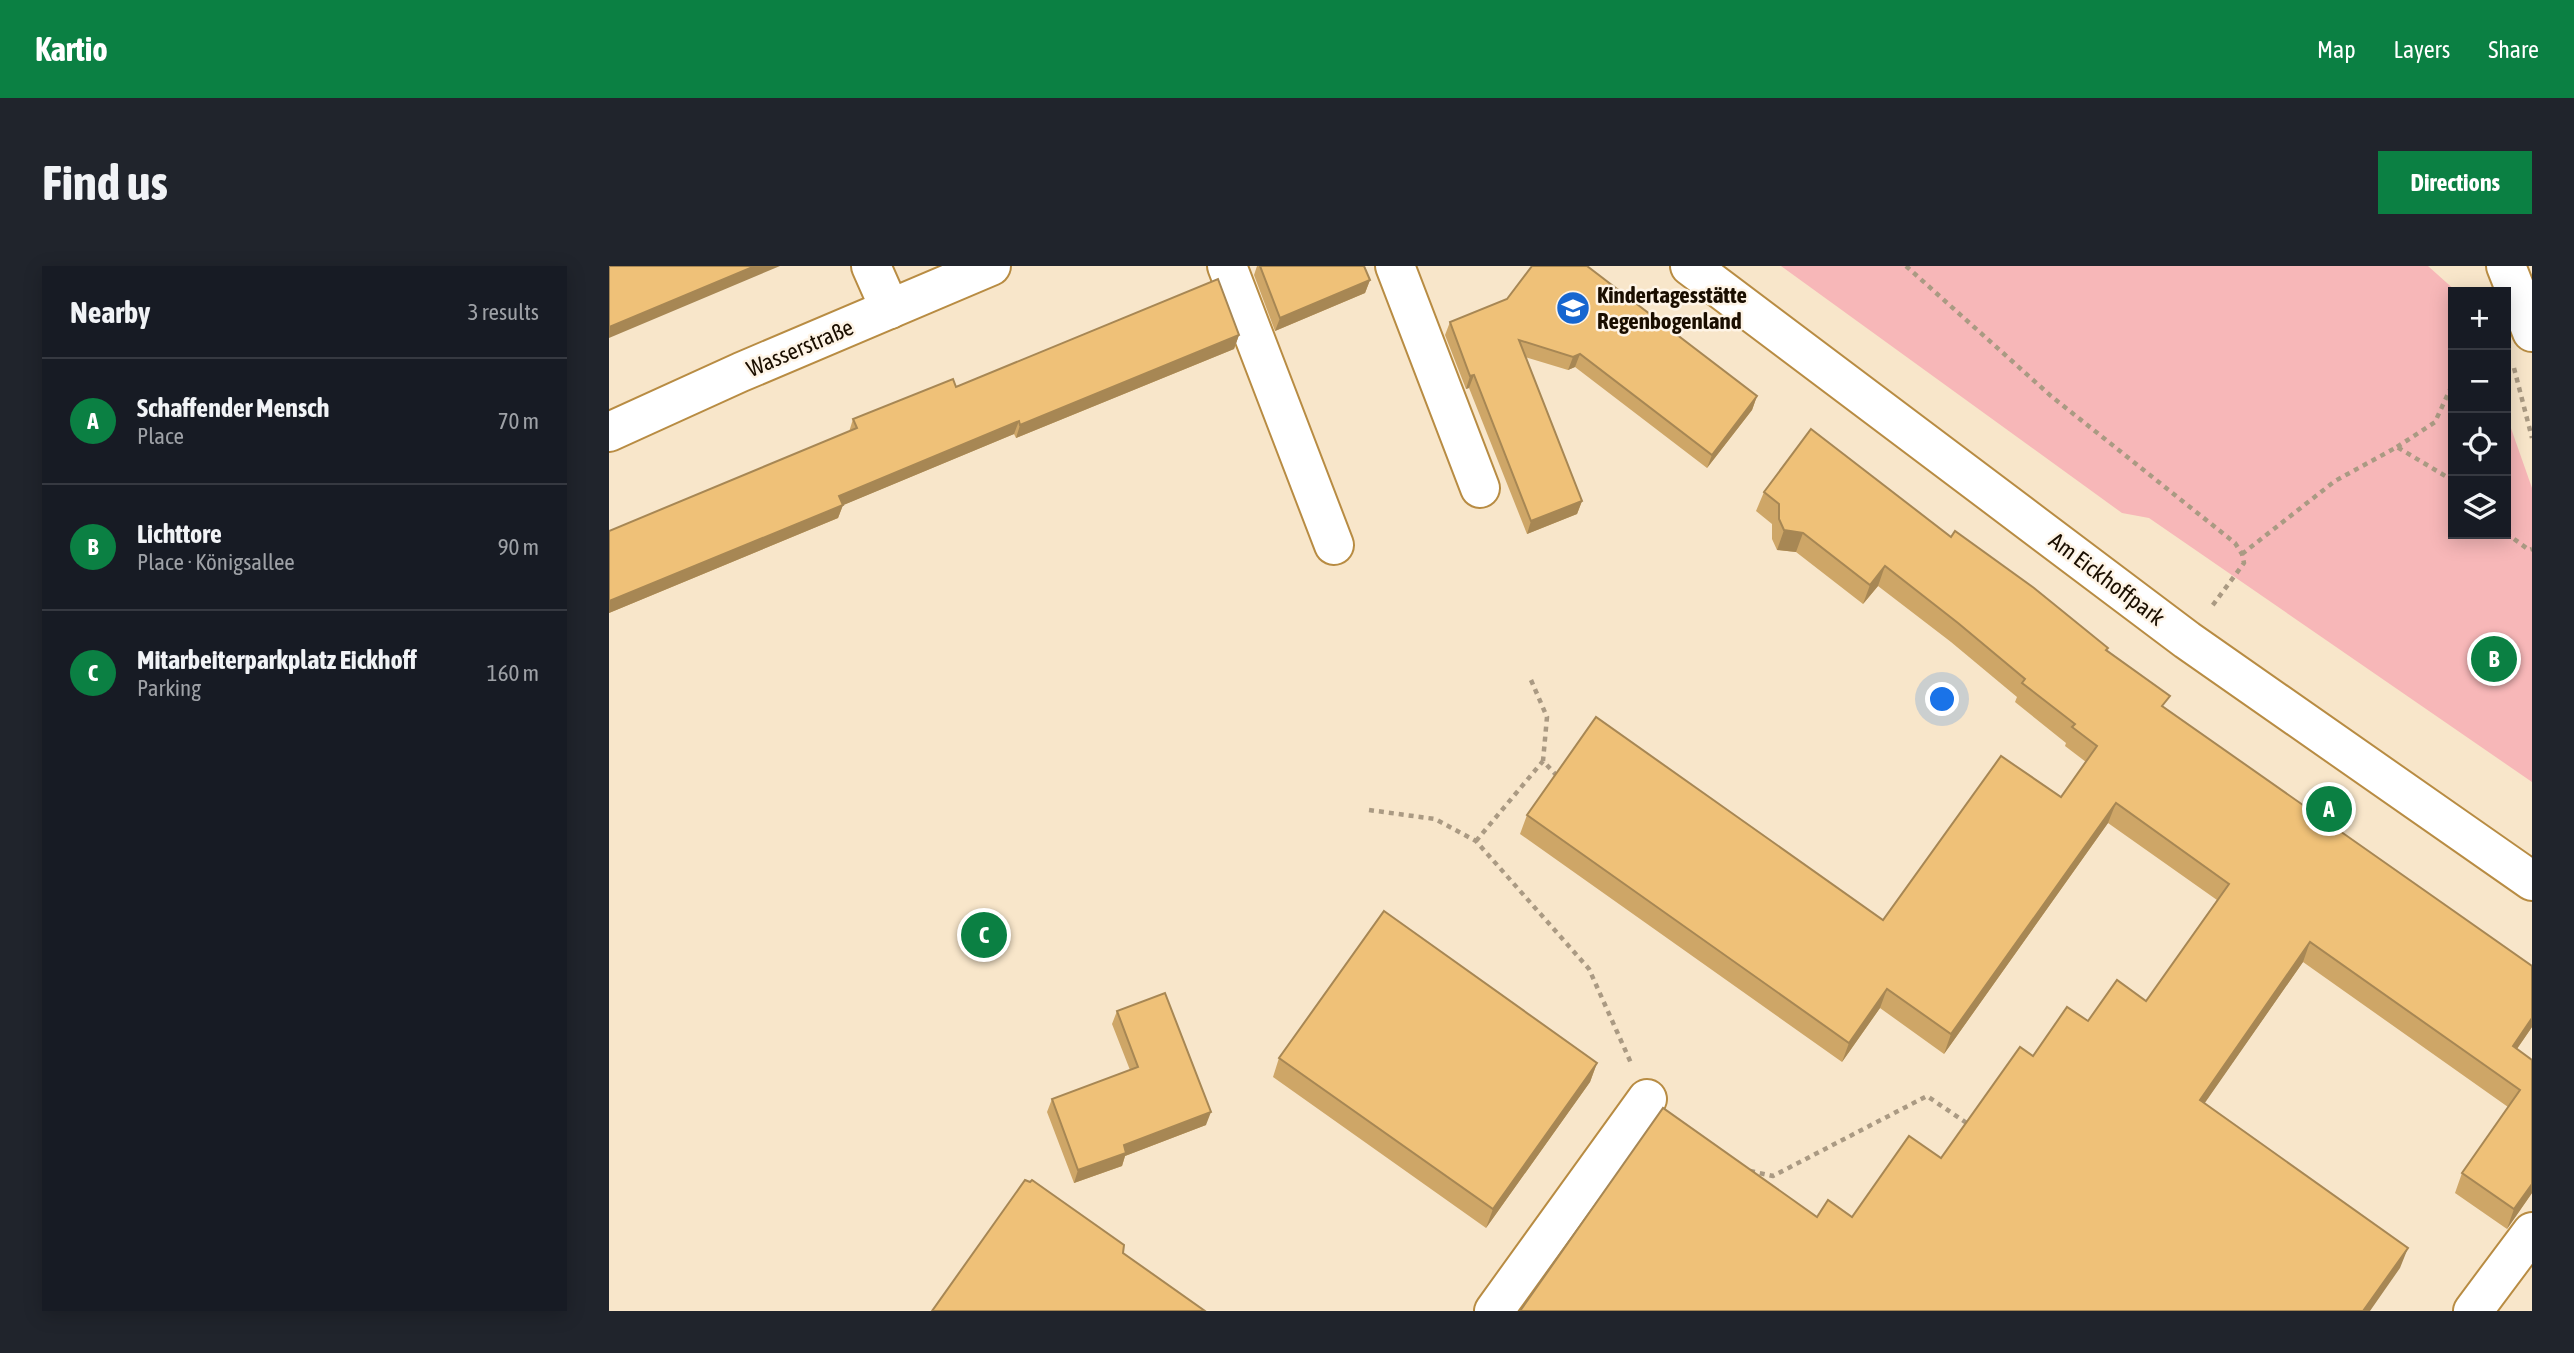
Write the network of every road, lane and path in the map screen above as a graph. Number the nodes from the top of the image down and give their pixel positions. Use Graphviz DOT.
graph roads {
  1 [pos="871,266"];
  2 [pos="991,266"];
  3 [pos="1227,266"];
  4 [pos="1395,266"];
  5 [pos="1690,266"];
  6 [pos="1906,266"];
  7 [pos="2506,266"];
  8 [pos="890,309"];
  9 [pos="2521,344"];
  10 [pos="2448,394"];
  11 [pos="609,432"];
  12 [pos="2532,438"];
  13 [pos="2397,447"];
  14 [pos="2448,478"];
  15 [pos="1481,488"];
  16 [pos="2511,537"];
  17 [pos="1334,545"];
  18 [pos="2532,549"];
  19 [pos="2242,554"];
  20 [pos="2187,640"];
  21 [pos="1531,680"];
  22 [pos="1543,761"];
  23 [pos="1560,778"];
  24 [pos="1369,810"];
  25 [pos="1476,841"];
  26 [pos="2532,881"];
  27 [pos="1647,1099"];
  28 [pos="1980,1131"];
  29 [pos="1738,1169"];
  30 [pos="2532,1232"];
  31 [pos="1494,1311"];
  32 [pos="2473,1311"];
  1 -- 8 [label="main road"];
  2 -- 8 [label="main road, Wasserstraße"];
  3 -- 17 [label="main road"];
  4 -- 15 [label="main road"];
  5 -- 20 [label="main road, Am Eickhoffpark"];
  6 -- 19 [label="path"];
  7 -- 9 [label="main road"];
  8 -- 11 [label="main road, Wasserstraße"];
  9 -- 12 [label="path"];
  10 -- 13 [label="path"];
  13 -- 14 [label="path"];
  13 -- 19 [label="path"];
  16 -- 18 [label="path"];
  19 -- 20 [label="path"];
  20 -- 26 [label="main road, Am Eickhoffpark"];
  21 -- 22 [label="path"];
  22 -- 23 [label="path"];
  22 -- 25 [label="path"];
  24 -- 25 [label="path"];
  25 -- 27 [label="path"];
  27 -- 31 [label="main road"];
  28 -- 29 [label="path"];
  30 -- 32 [label="main road"];
}
